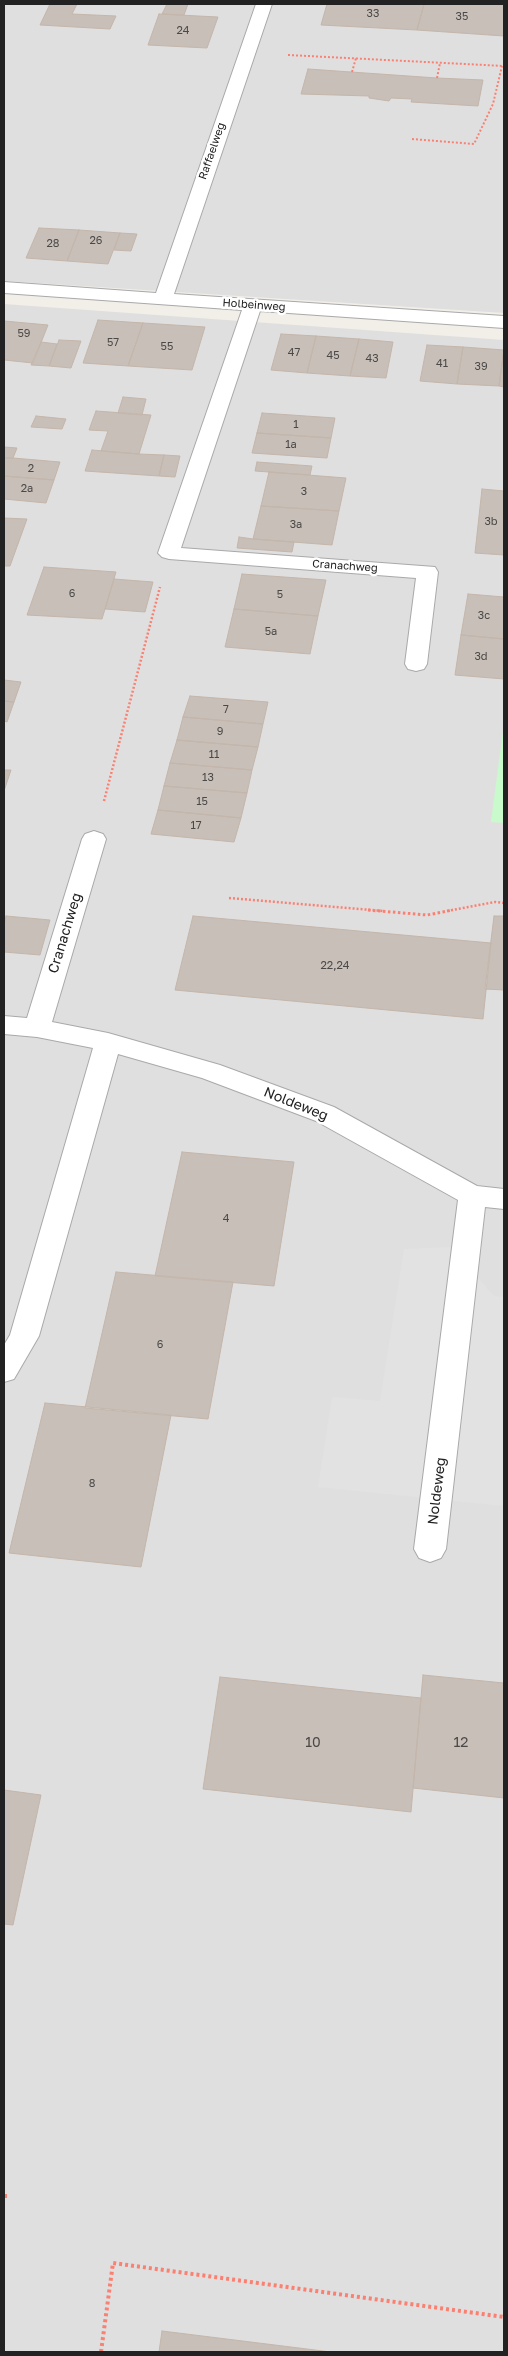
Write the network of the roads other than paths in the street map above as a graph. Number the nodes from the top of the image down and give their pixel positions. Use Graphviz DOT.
graph roads {
  1 [pos="264,4"];
  2 [pos="4,288"];
  3 [pos="163,298"];
  4 [pos="253,305"];
  5 [pos="504,322"];
  6 [pos="416,664"];
  7 [pos="94,839"];
  8 [pos="4,1025"];
  9 [pos="37,1028"];
  10 [pos="108,1042"];
  11 [pos="472,1196"];
  12 [pos="504,1199"];
  13 [pos="4,1370"];
  14 [pos="430,1549"];
  1 -- 3 [label="street, Raffaelweg"];
  2 -- 3 [label="street, Holbeinweg"];
  3 -- 4 [label="street, Holbeinweg"];
  4 -- 5 [label="street, Holbeinweg"];
  4 -- 6 [label="street, Cranachweg"];
  7 -- 9 [label="street, Cranachweg"];
  8 -- 9 [label="street, Noldeweg"];
  9 -- 10 [label="street, Noldeweg"];
  10 -- 11 [label="street, Noldeweg"];
  10 -- 13 [label="street"];
  11 -- 12 [label="street, Noldeweg"];
  11 -- 14 [label="street, Noldeweg"];
}
